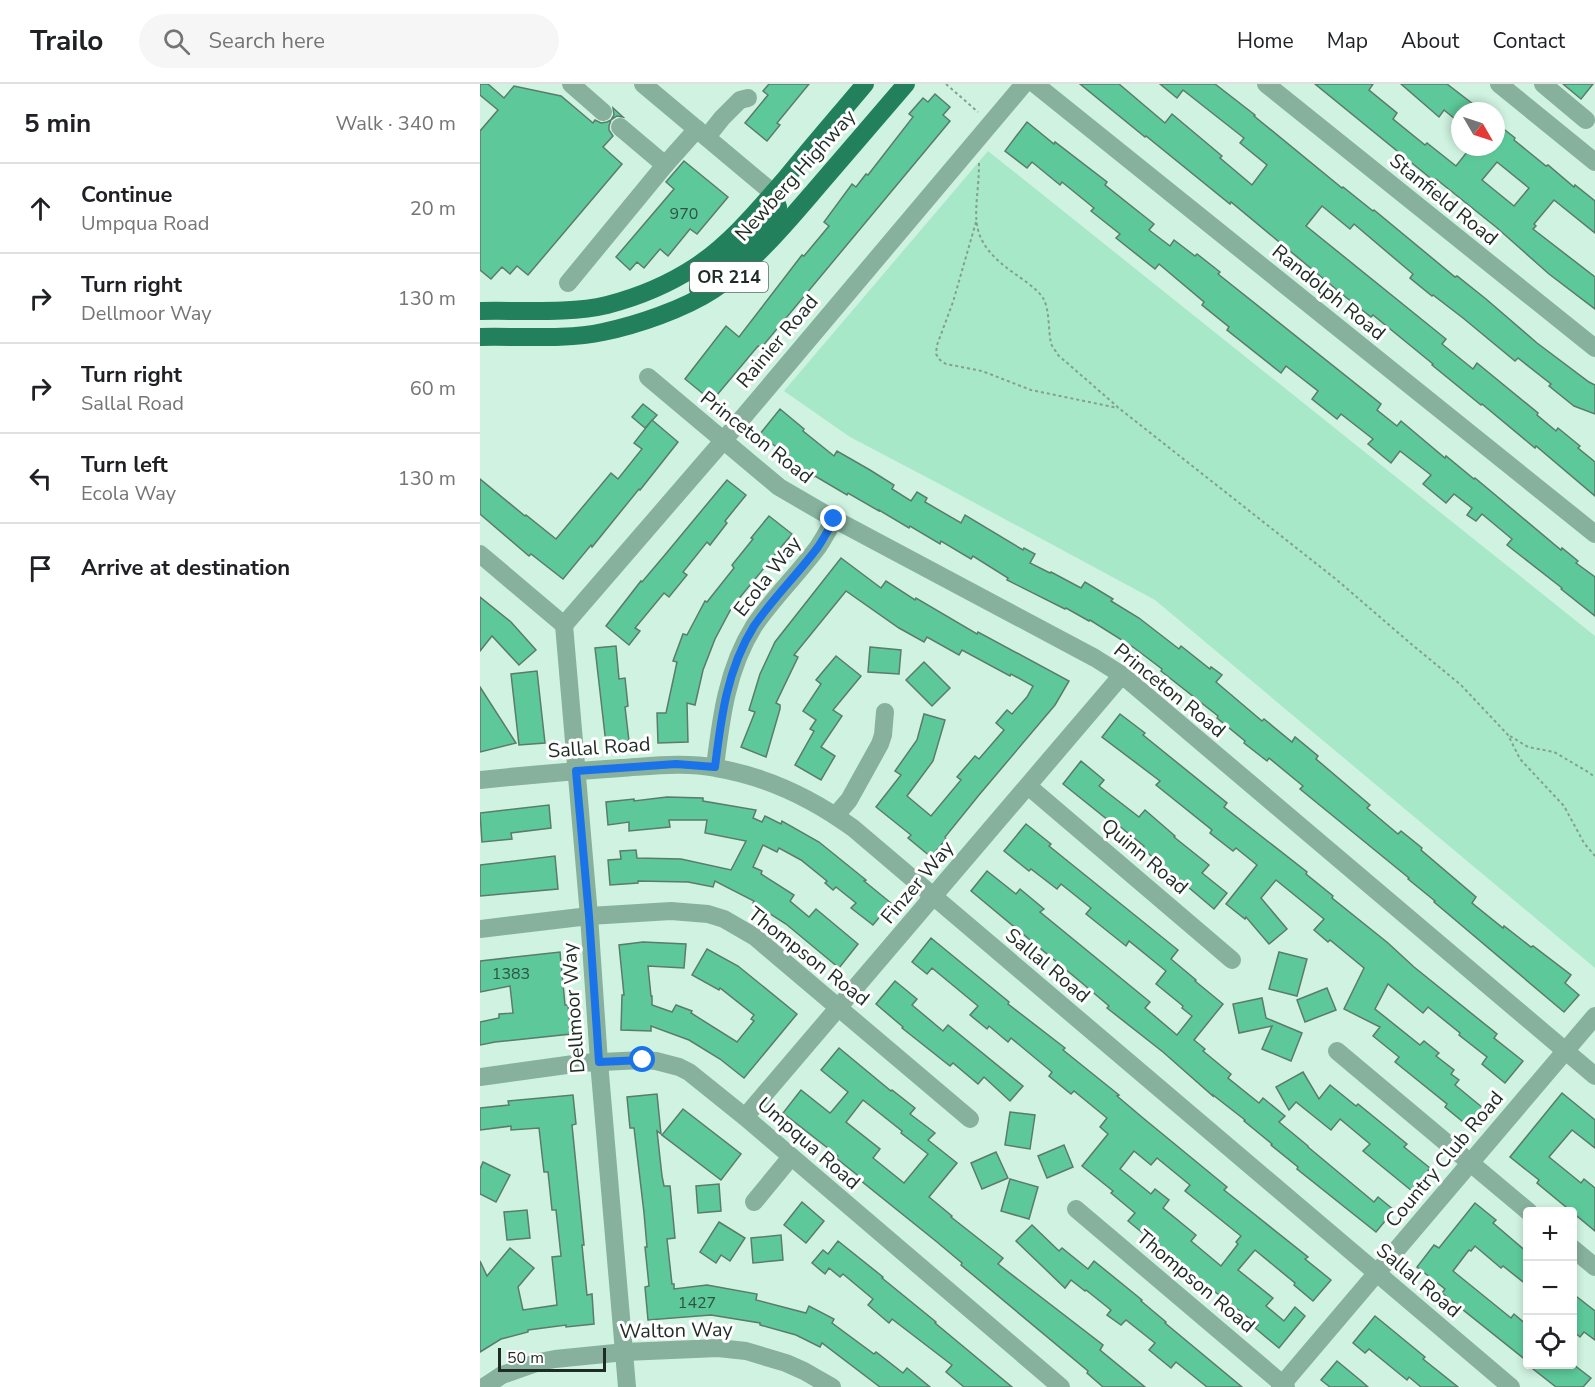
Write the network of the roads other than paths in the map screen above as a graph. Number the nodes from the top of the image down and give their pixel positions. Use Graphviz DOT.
graph roads {
  1 [pos="571,84"];
  2 [pos="643,84"];
  3 [pos="866,84"];
  4 [pos="906,84"];
  5 [pos="1024,84"];
  6 [pos="1035,84"];
  7 [pos="1266,84"];
  8 [pos="1543,84"];
  9 [pos="1507,86"];
  10 [pos="748,98"];
  11 [pos="603,112"];
  12 [pos="1590,114"];
  13 [pos="620,127"];
  14 [pos="702,133"];
  15 [pos="1569,141"];
  16 [pos="1595,162"];
  17 [pos="665,165"];
  18 [pos="773,193"];
  19 [pos="568,283"];
  20 [pos="680,307"];
  21 [pos="480,311"];
  22 [pos="480,337"];
  23 [pos="1595,348"];
  24 [pos="648,377"];
  25 [pos="723,441"];
  26 [pos="834,519"];
  27 [pos="1595,534"];
  28 [pos="480,554"];
  29 [pos="564,625"];
  30 [pos="1122,675"];
  31 [pos="885,712"];
  32 [pos="715,767"];
  33 [pos="576,771"];
  34 [pos="480,780"];
  35 [pos="1028,786"];
  36 [pos="836,815"];
  37 [pos="933,897"];
  38 [pos="589,916"];
  39 [pos="480,929"];
  40 [pos="1232,960"];
  41 [pos="840,1007"];
  42 [pos="1595,1016"];
  43 [pos="1565,1050"];
  44 [pos="1336,1051"];
  45 [pos="599,1062"];
  46 [pos="1595,1076"];
  47 [pos="480,1077"];
  48 [pos="745,1117"];
  49 [pos="970,1119"];
  50 [pos="791,1157"];
  51 [pos="1472,1162"];
  52 [pos="754,1202"];
  53 [pos="1523,1207"];
  54 [pos="1076,1209"];
  55 [pos="1577,1252"];
  56 [pos="1595,1267"];
  57 [pos="1377,1274"];
  58 [pos="625,1352"];
  59 [pos="1283,1386"];
  60 [pos="484,1387"];
  61 [pos="627,1387"];
  62 [pos="832,1387"];
  63 [pos="1061,1387"];
  64 [pos="1510,1387"];
  1 -- 11 [label="street"];
  2 -- 14 [label="street"];
  3 -- 18 [label="main road, Newberg Highway / OR 214"];
  4 -- 20 [label="main road, Newberg Highway / OR 214"];
  5 -- 25 [label="street, Rainier Road"];
  6 -- 27 [label="street, Randolph Road"];
  7 -- 23 [label="street, Stanfield Road"];
  8 -- 12 [label="street"];
  9 -- 15 [label="street"];
  10 -- 14 [label="street"];
  12 -- 15 [label="street"];
  13 -- 17 [label="street"];
  14 -- 17 [label="street"];
  14 -- 18 [label="street"];
  15 -- 16 [label="street"];
  17 -- 19 [label="street"];
  18 -- 20 [label="main road, Newberg Highway / OR 214"];
  18 -- 21 [label="main road, Newberg Highway / OR 214"];
  20 -- 22 [label="main road, Newberg Highway / OR 214"];
  24 -- 25 [label="street, Princeton Road"];
  25 -- 26 [label="street, Princeton Road"];
  25 -- 29 [label="street, Rainier Road"];
  26 -- 30 [label="street, Princeton Road"];
  26 -- 32 [label="street, Ecola Way"];
  28 -- 29 [label="street"];
  29 -- 33 [label="street, Dellmoor Way"];
  30 -- 35 [label="street, Finzer Way"];
  30 -- 43 [label="street, Princeton Road"];
  31 -- 36 [label="street"];
  32 -- 33 [label="street, Sallal Road"];
  32 -- 36 [label="street, Sallal Road"];
  33 -- 34 [label="street, Sallal Road"];
  33 -- 38 [label="street, Dellmoor Way"];
  35 -- 37 [label="street, Finzer Way"];
  35 -- 40 [label="street, Quinn Road"];
  36 -- 37 [label="street, Sallal Road"];
  37 -- 41 [label="street, Finzer Way"];
  37 -- 57 [label="street, Sallal Road"];
  38 -- 39 [label="street, Thompson Road"];
  38 -- 41 [label="street, Thompson Road"];
  38 -- 45 [label="street, Dellmoor Way"];
  41 -- 48 [label="street, Finzer Way"];
  41 -- 49 [label="street, Thompson Road"];
  42 -- 43 [label="street, Country Club Road"];
  43 -- 46 [label="street, Princeton Road"];
  43 -- 51 [label="street, Country Club Road"];
  44 -- 51 [label="street"];
  45 -- 47 [label="street, Umpqua Road"];
  45 -- 48 [label="street, Umpqua Road"];
  45 -- 58 [label="street, Dellmoor Way"];
  48 -- 50 [label="street, Umpqua Road"];
  50 -- 52 [label="street"];
  50 -- 63 [label="street, Umpqua Road"];
  51 -- 53 [label="street"];
  51 -- 57 [label="street, Country Club Road"];
  54 -- 59 [label="street, Thompson Road"];
  55 -- 56 [label="street"];
  57 -- 59 [label="street, Country Club Road"];
  57 -- 64 [label="street, Sallal Road"];
  58 -- 60 [label="street, Walton Way"];
  58 -- 61 [label="street, Dellmoor Way"];
  58 -- 62 [label="street, Walton Way"];
}
